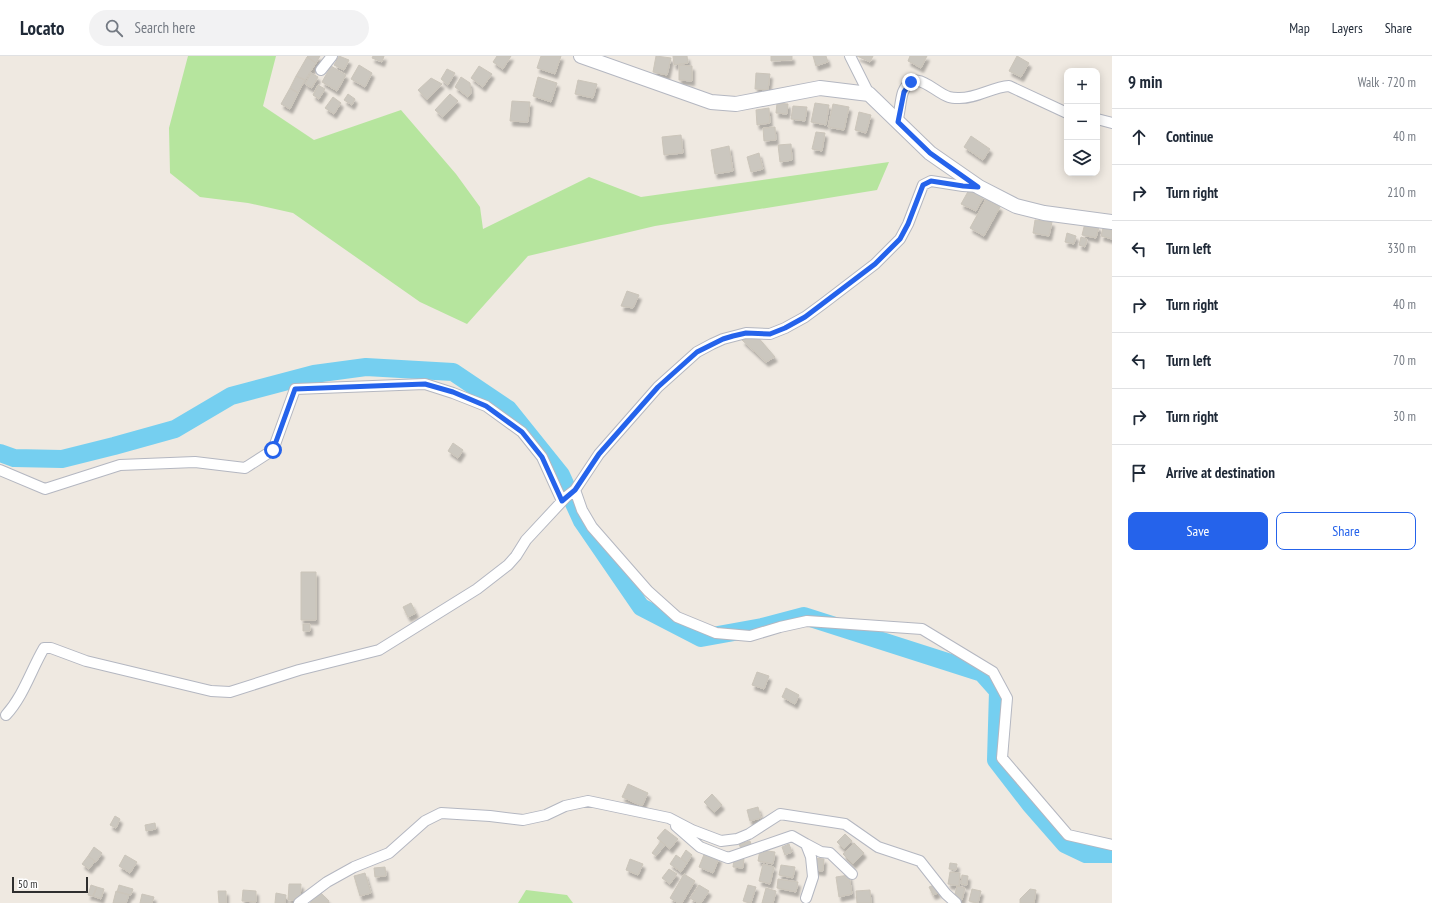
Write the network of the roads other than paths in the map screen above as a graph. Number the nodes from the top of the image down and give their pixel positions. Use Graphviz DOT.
graph roads {
  1 [pos="332,56"];
  2 [pos="581,56"];
  3 [pos="850,56"];
  4 [pos="322,70"];
  5 [pos="869,94"];
  6 [pos="1064,112"];
  7 [pos="1100,121"];
  8 [pos="898,122"];
  9 [pos="1112,123"];
  10 [pos="978,187"];
  11 [pos="1112,222"];
  12 [pos="0,470"];
  13 [pos="569,495"];
  14 [pos="6,715"];
  15 [pos="669,818"];
  16 [pos="806,844"];
  17 [pos="1112,845"];
  18 [pos="852,874"];
  19 [pos="806,898"];
  20 [pos="299,903"];
  21 [pos="956,903"];
  1 -- 4 [label="street"];
  2 -- 5 [label="street"];
  3 -- 5 [label="street"];
  5 -- 8 [label="street"];
  6 -- 8 [label="street"];
  7 -- 9 [label="street"];
  8 -- 10 [label="street"];
  10 -- 11 [label="street"];
  10 -- 13 [label="street"];
  12 -- 13 [label="street"];
  13 -- 14 [label="street"];
  13 -- 17 [label="street"];
  15 -- 16 [label="street"];
  15 -- 20 [label="street"];
  15 -- 21 [label="street"];
  16 -- 18 [label="street"];
  16 -- 19 [label="street"];
}
